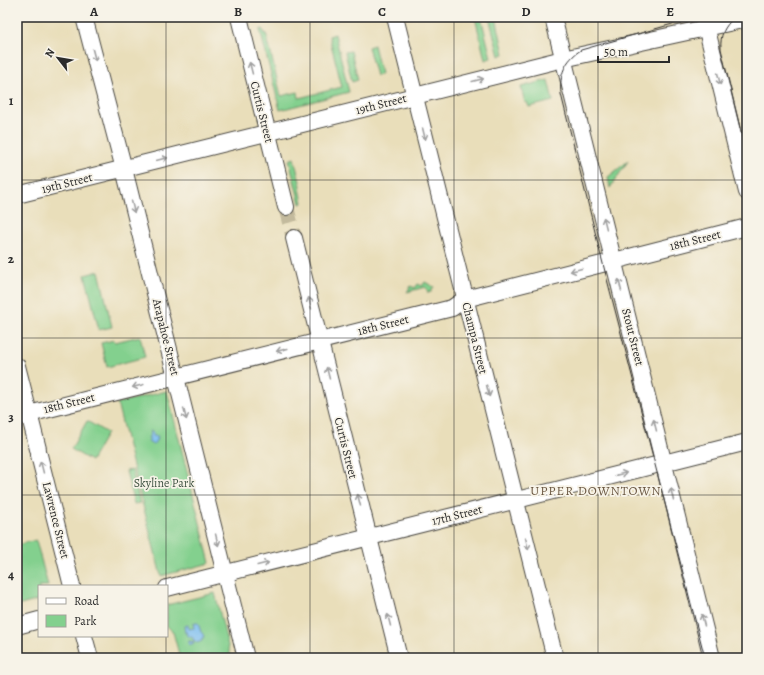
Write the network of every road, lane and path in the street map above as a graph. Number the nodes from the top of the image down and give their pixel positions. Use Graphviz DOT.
graph roads {
  1 [pos="84,17"];
  2 [pos="239,17"];
  3 [pos="395,17"];
  4 [pos="553,17"];
  5 [pos="747,18"];
  6 [pos="705,22"];
  7 [pos="564,59"];
  8 [pos="414,96"];
  9 [pos="268,133"];
  10 [pos="124,169"];
  11 [pos="747,192"];
  12 [pos="17,195"];
  13 [pos="286,208"];
  14 [pos="747,228"];
  15 [pos="294,238"];
  16 [pos="614,261"];
  17 [pos="465,298"];
  18 [pos="319,340"];
  19 [pos="17,366"];
  20 [pos="175,377"];
  21 [pos="23,415"];
  22 [pos="747,442"];
  23 [pos="664,463"];
  24 [pos="516,500"];
  25 [pos="368,537"];
  26 [pos="225,574"];
  27 [pos="72,585"];
  28 [pos="168,588"];
  29 [pos="38,620"];
  30 [pos="17,626"];
  31 [pos="84,637"];
  32 [pos="90,658"];
  33 [pos="246,658"];
  34 [pos="399,658"];
  35 [pos="556,658"];
  36 [pos="712,658"];
  1 -- 10 [label="main road, Arapahoe Street, one-way"];
  9 -- 2 [label="main road, Curtis Street, one-way"];
  3 -- 8 [label="main road, Champa Street"];
  4 -- 7 [label="main road, Stout Street"];
  5 -- 6 [label="main road, 19th Street"];
  6 -- 7 [label="main road, 19th Street"];
  6 -- 11 [label="main road, one-way"];
  8 -- 7 [label="main road, 19th Street, one-way"];
  16 -- 7 [label="main road, Stout Street, one-way"];
  8 -- 9 [label="main road, 19th Street"];
  8 -- 17 [label="main road, Champa Street, one-way"];
  10 -- 9 [label="main road, 19th Street, one-way"];
  9 -- 13 [label="main road, Curtis Street"];
  10 -- 12 [label="main road, 19th Street"];
  10 -- 20 [label="main road, Arapahoe Street, one-way"];
  14 -- 16 [label="main road, 18th Street"];
  18 -- 15 [label="main road, Curtis Street, one-way"];
  16 -- 17 [label="main road, 18th Street, one-way"];
  23 -- 16 [label="main road, Stout Street, one-way"];
  17 -- 18 [label="main road, 18th Street"];
  17 -- 24 [label="main road, Champa Street, one-way"];
  18 -- 20 [label="main road, 18th Street, one-way"];
  25 -- 18 [label="main road, Curtis Street, one-way"];
  19 -- 21 [label="main road, Lawrence Street"];
  20 -- 21 [label="main road, 18th Street, one-way"];
  20 -- 26 [label="main road, Arapahoe Street, one-way"];
  27 -- 21 [label="main road, Lawrence Street, one-way"];
  22 -- 23 [label="main road, 17th Street"];
  24 -- 23 [label="main road, 17th Street, one-way"];
  36 -- 23 [label="main road, Stout Street, one-way"];
  24 -- 25 [label="main road, 17th Street"];
  24 -- 35 [label="main road, Champa Street, one-way"];
  26 -- 25 [label="main road, 17th Street, one-way"];
  34 -- 25 [label="main road, Curtis Street, one-way"];
  26 -- 28 [label="main road, 17th Street"];
  26 -- 33 [label="main road, Arapahoe Street"];
  29 -- 30 [label="main road"];
  31 -- 32 [label="main road"];
}
